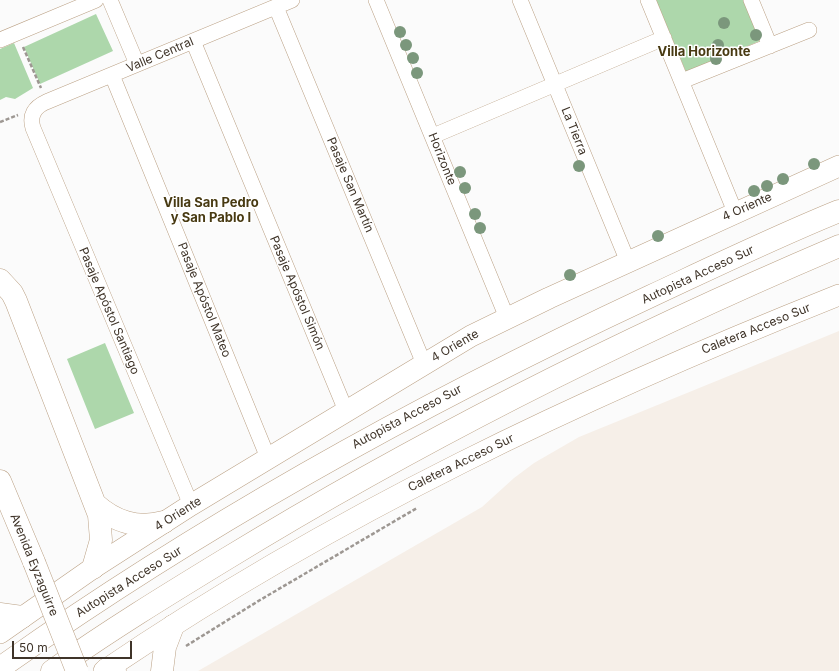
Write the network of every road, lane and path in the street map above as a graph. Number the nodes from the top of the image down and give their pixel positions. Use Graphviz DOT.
graph roads {
  1 [pos="96,0"];
  2 [pos="110,0"];
  3 [pos="292,0"];
  4 [pos="376,0"];
  5 [pos="520,0"];
  6 [pos="648,0"];
  7 [pos="751,0"];
  8 [pos="276,7"];
  9 [pos="809,30"];
  10 [pos="18,33"];
  11 [pos="664,38"];
  12 [pos="0,40"];
  13 [pos="193,41"];
  14 [pos="770,46"];
  15 [pos="136,64"];
  16 [pos="112,75"];
  17 [pos="682,81"];
  18 [pos="555,84"];
  19 [pos="46,102"];
  20 [pos="32,115"];
  21 [pos="432,136"];
  22 [pos="839,166"];
  23 [pos="839,211"];
  24 [pos="735,212"];
  25 [pos="839,246"];
  26 [pos="628,262"];
  27 [pos="0,280"];
  28 [pos="839,295"];
  29 [pos="507,318"];
  30 [pos="424,364"];
  31 [pos="346,411"];
  32 [pos="268,458"];
  33 [pos="0,480"];
  34 [pos="96,504"];
  35 [pos="191,505"];
  36 [pos="422,505"];
  37 [pos="164,522"];
  38 [pos="93,568"];
  39 [pos="0,614"];
  40 [pos="22,617"];
  41 [pos="173,626"];
  42 [pos="0,632"];
  43 [pos="162,665"];
  44 [pos="0,668"];
  45 [pos="109,670"];
  46 [pos="52,671"];
  47 [pos="77,671"];
  1 -- 10 [label="street"];
  2 -- 15 [label="street"];
  3 -- 8 [label="street, Valle Central"];
  4 -- 21 [label="street, Horizonte"];
  5 -- 18 [label="street, La Tierra"];
  6 -- 11 [label="street"];
  7 -- 14 [label="street"];
  8 -- 13 [label="street, Valle Central"];
  8 -- 30 [label="street, Pasaje San Martín"];
  9 -- 14 [label="street"];
  10 -- 12 [label="street"];
  10 -- 19 [label="path"];
  11 -- 17 [label="street"];
  11 -- 18 [label="street"];
  13 -- 15 [label="street, Valle Central"];
  13 -- 31 [label="street, Pasaje Apóstol Simón"];
  14 -- 17 [label="street"];
  15 -- 16 [label="street, Valle Central"];
  16 -- 19 [label="street, Valle Central"];
  16 -- 32 [label="street, Pasaje Apóstol Mateo"];
  17 -- 24 [label="street"];
  18 -- 21 [label="street"];
  18 -- 26 [label="street, La Tierra"];
  19 -- 20 [label="street, Valle Central"];
  20 -- 35 [label="street, Pasaje Apóstol Santiago"];
  21 -- 29 [label="street, Horizonte"];
  22 -- 24 [label="main road, 4 Oriente"];
  23 -- 44 [label="main road, Autopista Acceso Sur"];
  24 -- 26 [label="main road, 4 Oriente"];
  25 -- 46 [label="main road"];
  26 -- 29 [label="main road, 4 Oriente"];
  27 -- 34 [label="main road"];
  28 -- 41 [label="main road, Caletera Acceso Sur"];
  29 -- 30 [label="main road, 4 Oriente"];
  30 -- 31 [label="main road, 4 Oriente"];
  31 -- 32 [label="main road, 4 Oriente"];
  32 -- 35 [label="main road, 4 Oriente"];
  33 -- 47 [label="main road, Avenida Eyzaguirre, bridge"];
  34 -- 37 [label="main road"];
  34 -- 38 [label="main road"];
  35 -- 37 [label="main road, 4 Oriente"];
  36 -- 43 [label="path"];
  37 -- 38 [label="main road, 4 Oriente"];
  38 -- 40 [label="main road"];
  39 -- 40 [label="main road"];
  40 -- 42 [label="main road"];
  41 -- 43 [label="main road"];
  41 -- 45 [label="main road, Caletera Acceso Sur"];
}
